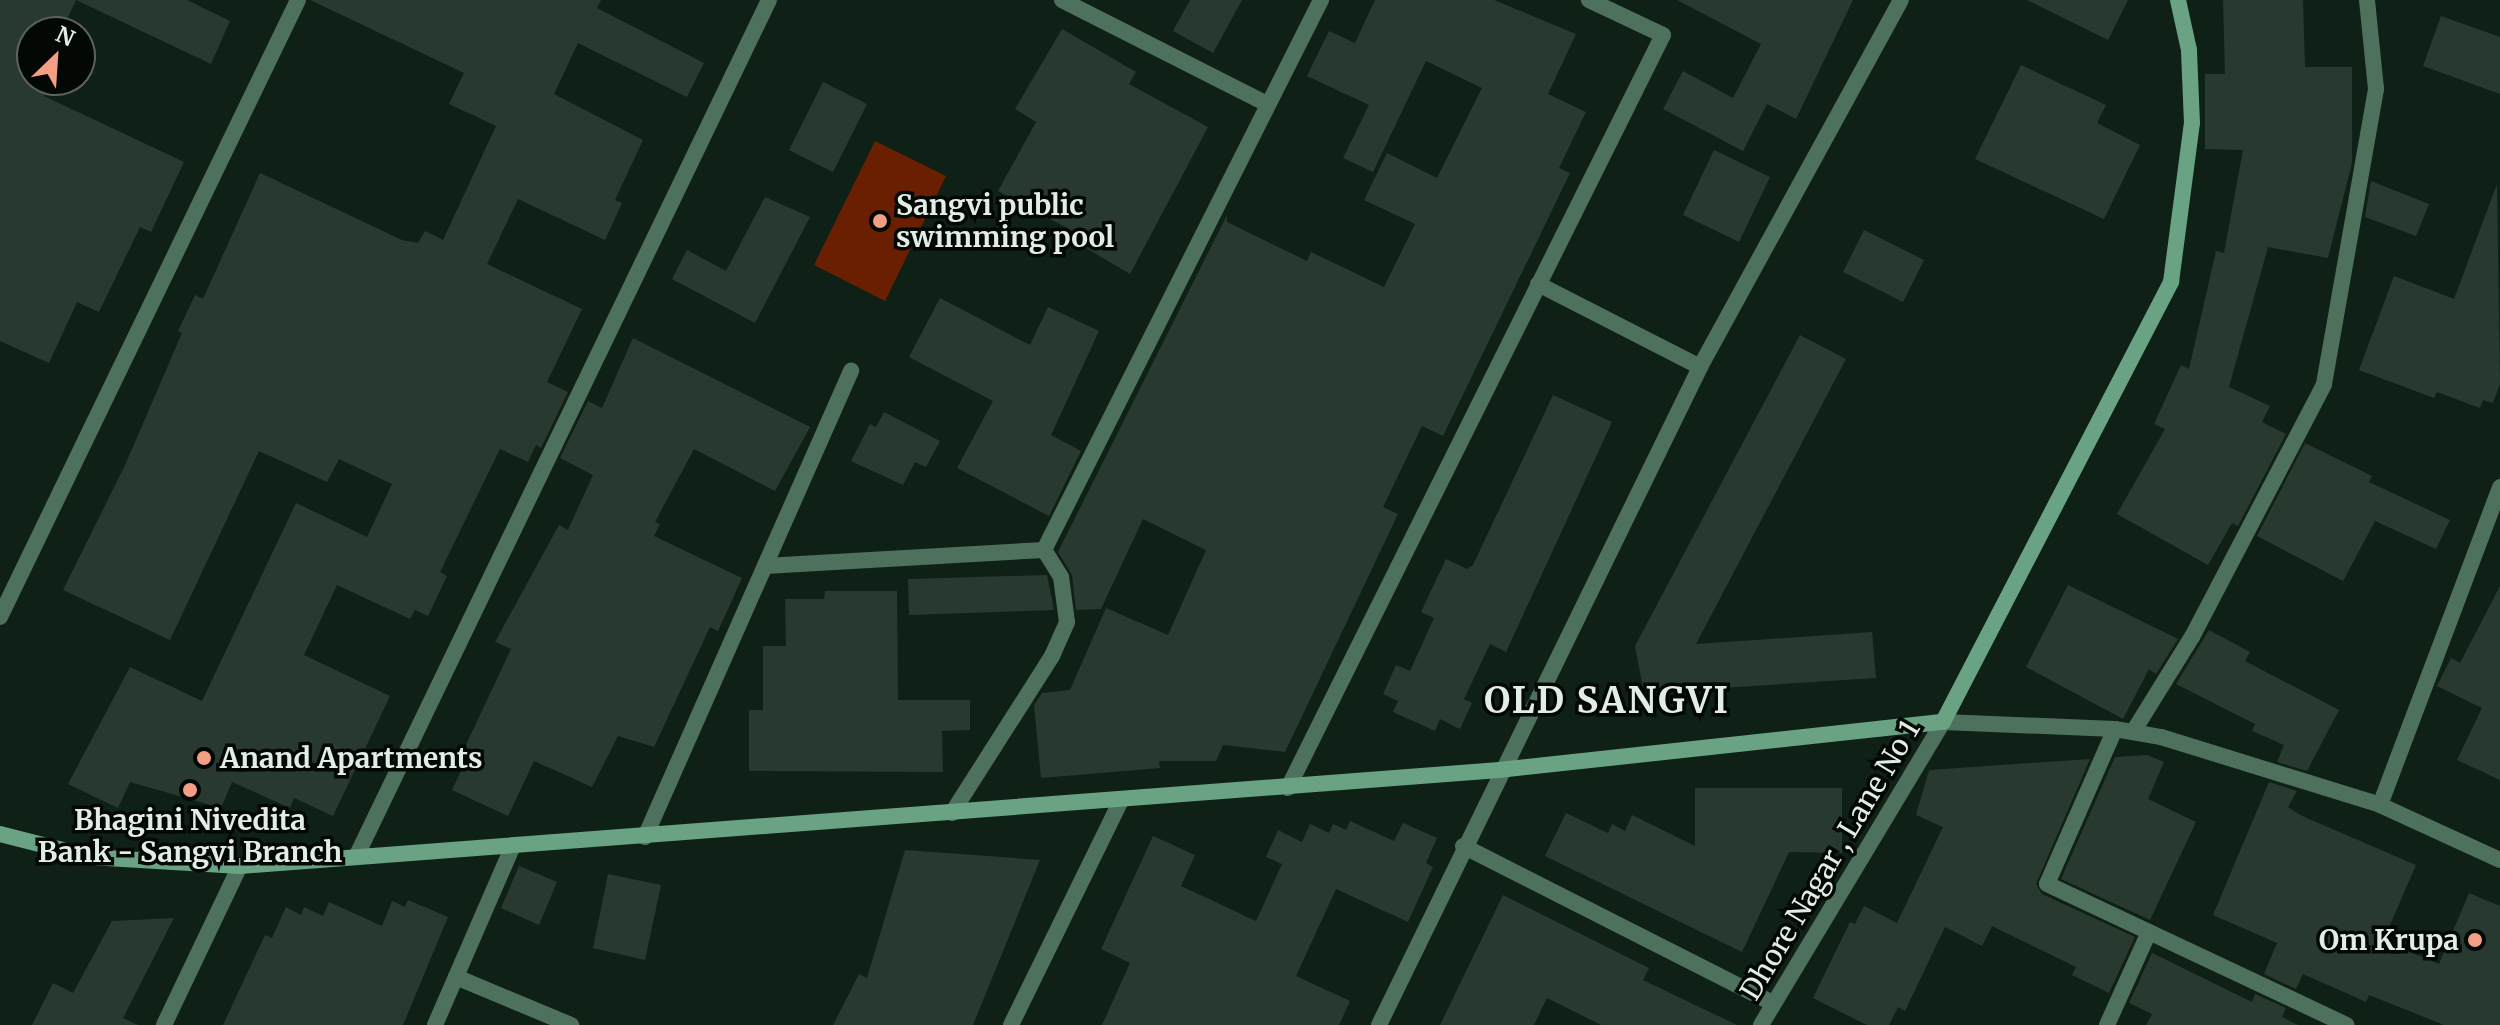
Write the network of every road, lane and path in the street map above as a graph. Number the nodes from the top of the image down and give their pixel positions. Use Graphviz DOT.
graph roads {
  1 [pos="298,0"];
  2 [pos="769,0"];
  3 [pos="1062,0"];
  4 [pos="1321,0"];
  5 [pos="1589,0"];
  6 [pos="1901,0"];
  7 [pos="2178,0"];
  8 [pos="2367,0"];
  9 [pos="1265,103"];
  10 [pos="1538,284"];
  11 [pos="1700,367"];
  12 [pos="851,371"];
  13 [pos="2500,487"];
  14 [pos="1044,550"];
  15 [pos="765,566"];
  16 [pos="0,617"];
  17 [pos="1943,722"];
  18 [pos="2115,729"];
  19 [pos="2133,732"];
  20 [pos="1499,770"];
  21 [pos="1288,788"];
  22 [pos="1121,800"];
  23 [pos="2380,805"];
  24 [pos="952,813"];
  25 [pos="0,834"];
  26 [pos="645,837"];
  27 [pos="1463,846"];
  28 [pos="512,848"];
  29 [pos="356,857"];
  30 [pos="2500,860"];
  31 [pos="240,866"];
  32 [pos="2149,932"];
  33 [pos="456,977"];
  34 [pos="1772,1003"];
  35 [pos="164,1025"];
  36 [pos="435,1025"];
  37 [pos="571,1025"];
  38 [pos="1011,1025"];
  39 [pos="1379,1025"];
  40 [pos="1761,1025"];
  41 [pos="2107,1025"];
  42 [pos="2347,1025"];
  1 -- 16 [label="street"];
  2 -- 29 [label="street"];
  3 -- 9 [label="street"];
  4 -- 9 [label="street"];
  5 -- 10 [label="street"];
  6 -- 11 [label="street"];
  7 -- 17 [label="street"];
  8 -- 19 [label="street"];
  9 -- 14 [label="street"];
  10 -- 11 [label="street"];
  10 -- 21 [label="street"];
  11 -- 20 [label="street"];
  12 -- 15 [label="street"];
  13 -- 23 [label="street"];
  14 -- 15 [label="street"];
  14 -- 24 [label="street"];
  15 -- 26 [label="street"];
  17 -- 18 [label="street"];
  17 -- 20 [label="street"];
  17 -- 34 [label="street, Dhore Nagar , Lane No 1"];
  18 -- 19 [label="street"];
  18 -- 32 [label="street"];
  19 -- 23 [label="street"];
  20 -- 21 [label="street"];
  20 -- 27 [label="street"];
  21 -- 22 [label="street"];
  22 -- 24 [label="street"];
  22 -- 38 [label="street"];
  23 -- 30 [label="street"];
  24 -- 26 [label="street"];
  25 -- 31 [label="street"];
  26 -- 28 [label="street"];
  27 -- 34 [label="street"];
  27 -- 39 [label="street"];
  28 -- 29 [label="street"];
  28 -- 33 [label="street"];
  29 -- 31 [label="street"];
  31 -- 35 [label="street"];
  32 -- 41 [label="street"];
  32 -- 42 [label="street"];
  33 -- 36 [label="street"];
  33 -- 37 [label="street"];
  34 -- 40 [label="street, Dhore Nagar , Lane No 1"];
}
